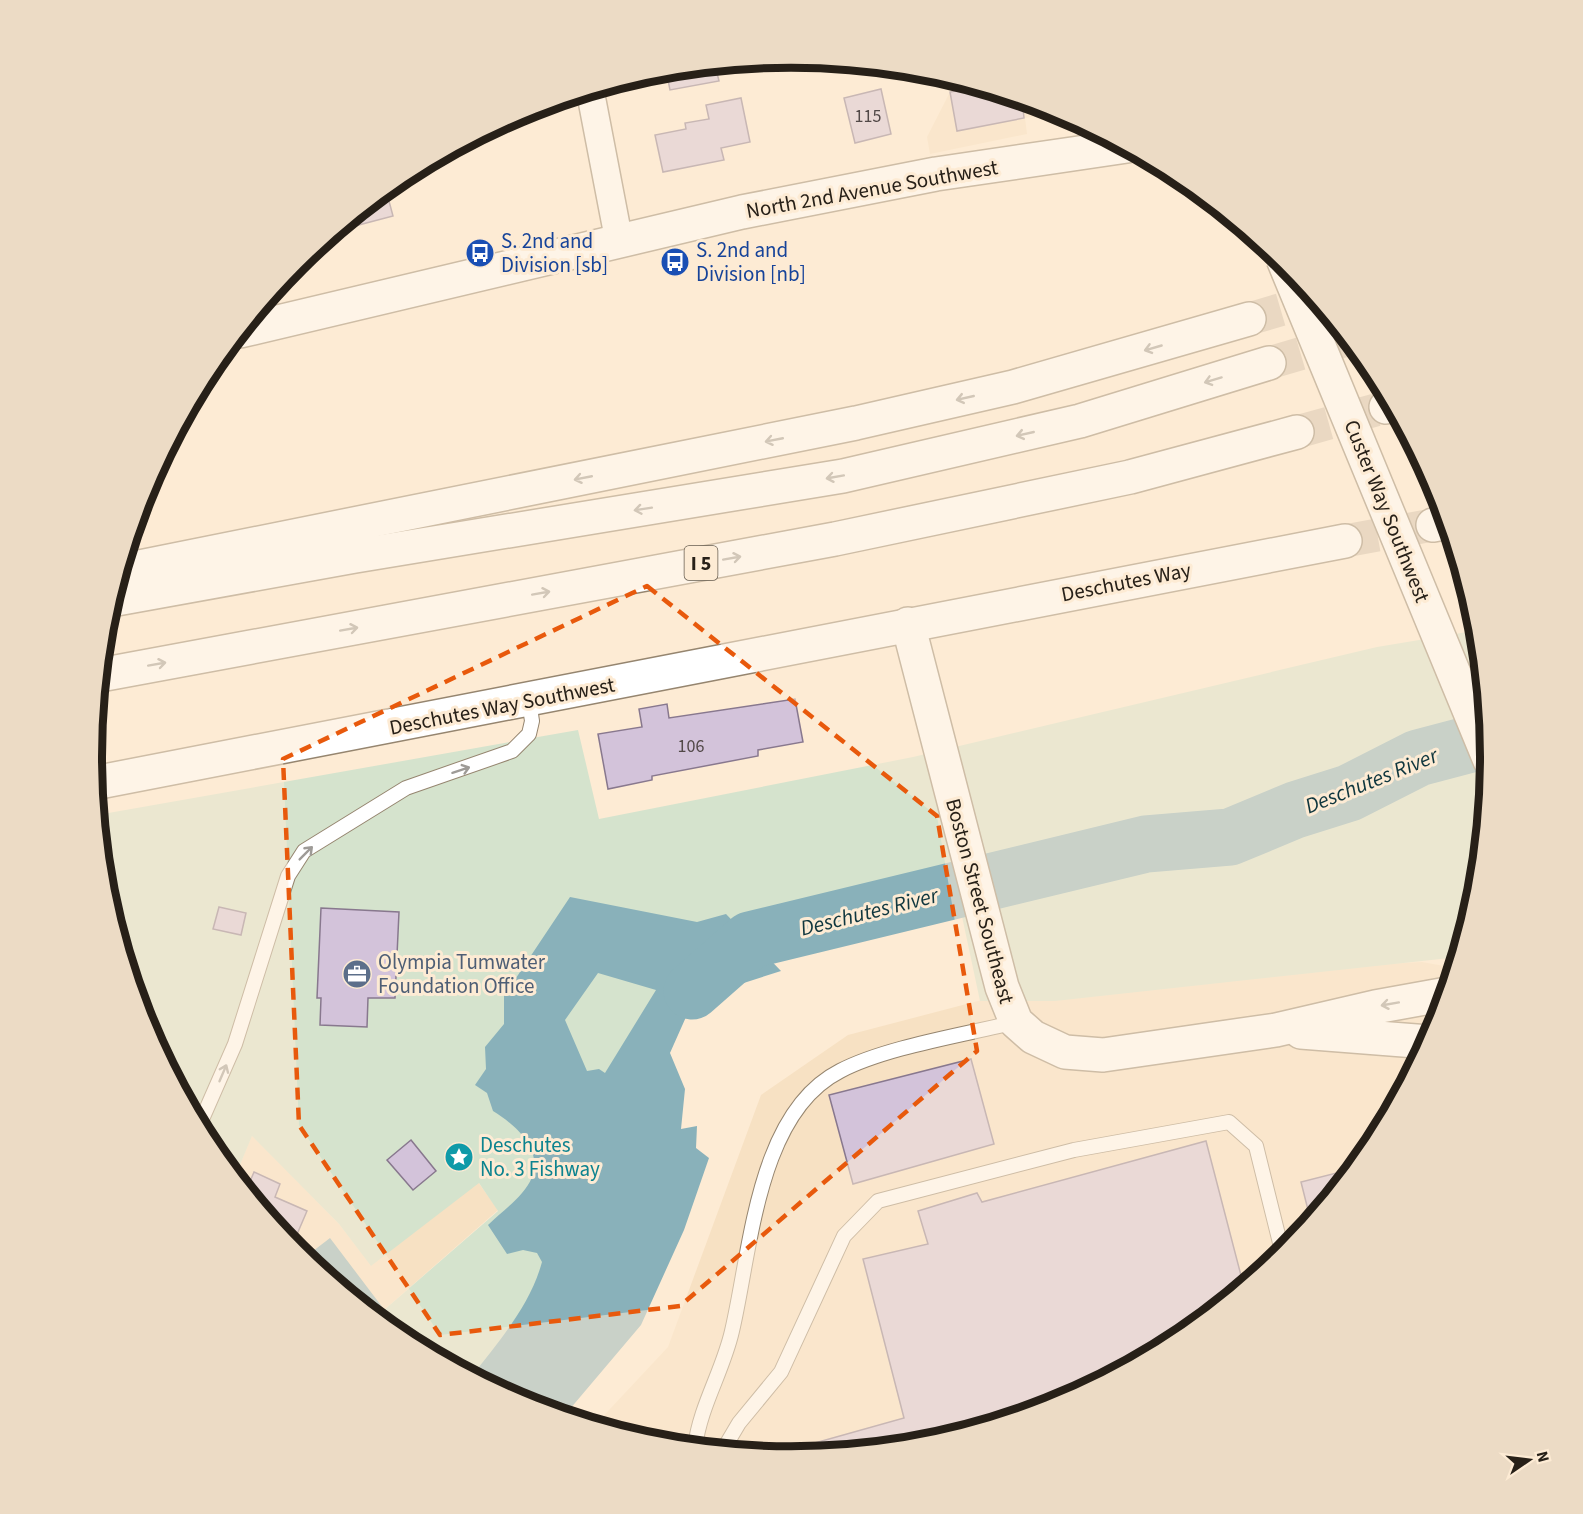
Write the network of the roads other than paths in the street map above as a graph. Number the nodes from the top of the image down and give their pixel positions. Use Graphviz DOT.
graph roads {
  1 [pos="591,98"];
  2 [pos="1113,148"];
  3 [pos="619,241"];
  4 [pos="1293,284"];
  5 [pos="1249,319"];
  6 [pos="251,328"];
  7 [pos="1269,363"];
  8 [pos="1297,432"];
  9 [pos="1345,541"];
  10 [pos="128,569"];
  11 [pos="121,598"];
  12 [pos="908,624"];
  13 [pos="107,674"];
  14 [pos="530,701"];
  15 [pos="1481,738"];
  16 [pos="103,781"];
  17 [pos="1438,996"];
  18 [pos="1016,1022"];
  19 [pos="1276,1030"];
  20 [pos="1419,1042"];
  21 [pos="203,1117"];
  22 [pos="1280,1244"];
  23 [pos="696,1440"];
  24 [pos="727,1443"];
  1 -- 3 [label="street"];
  2 -- 3 [label="main road, North 2nd Avenue Southwest"];
  3 -- 6 [label="main road, North 2nd Avenue Southwest"];
  4 -- 15 [label="main road, Custer Way Southwest, bridge"];
  5 -- 10 [label="main road, one-way"];
  7 -- 11 [label="main road, one-way"];
  13 -- 8 [label="main road, I 5, one-way"];
  9 -- 12 [label="main road, Deschutes Way"];
  12 -- 14 [label="main road, Deschutes Way Southwest"];
  12 -- 18 [label="main road, Boston Street Southeast"];
  14 -- 16 [label="main road, Deschutes Way Southwest"];
  21 -- 14 [label="lane, one-way"];
  17 -- 19 [label="main road, Boston Street Southeast, one-way"];
  18 -- 19 [label="main road, Boston Street Southeast"];
  18 -- 23 [label="lane"];
  19 -- 20 [label="main road"];
  22 -- 24 [label="lane"];
}
